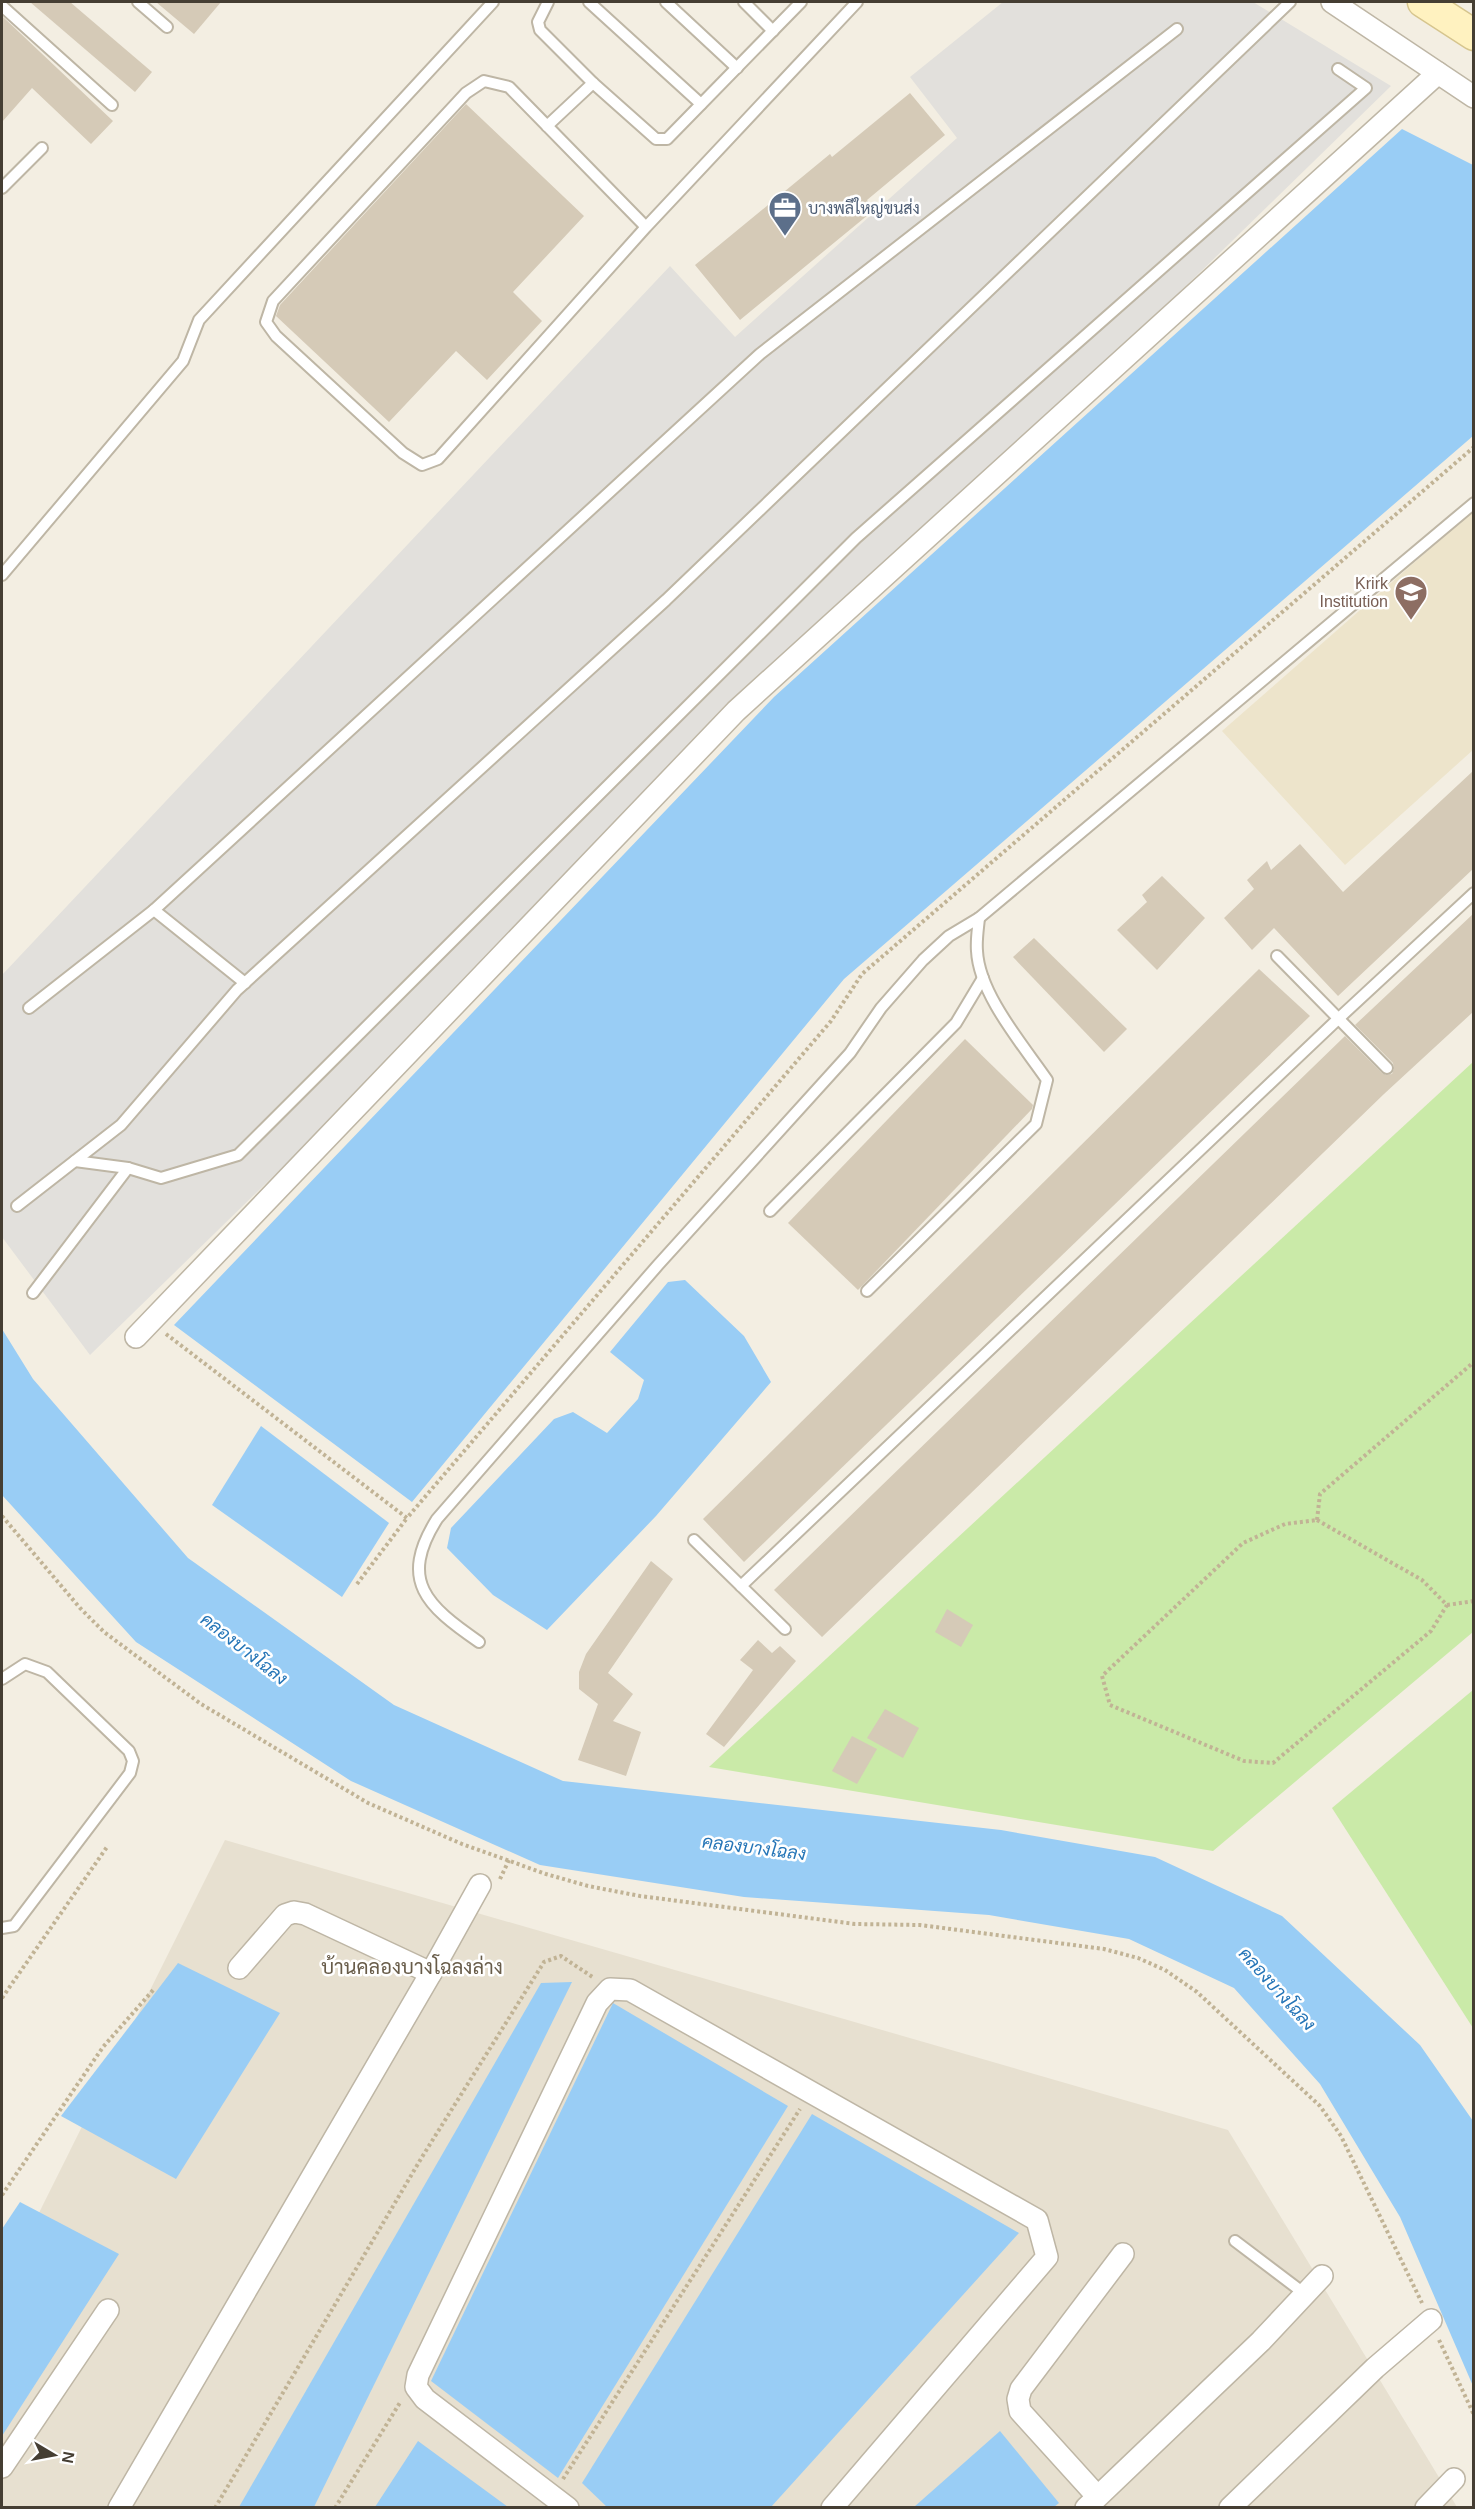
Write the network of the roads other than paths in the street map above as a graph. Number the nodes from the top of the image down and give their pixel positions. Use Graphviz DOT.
graph roads {
  1 [pos="138,2"];
  2 [pos="493,2"];
  3 [pos="548,2"];
  4 [pos="589,2"];
  5 [pos="666,2"];
  6 [pos="744,2"];
  7 [pos="801,2"];
  8 [pos="857,2"];
  9 [pos="1290,2"];
  10 [pos="1332,2"];
  11 [pos="1423,2"];
  12 [pos="2,6"];
  13 [pos="167,27"];
  14 [pos="1177,29"];
  15 [pos="773,31"];
  16 [pos="1473,35"];
  17 [pos="737,68"];
  18 [pos="1338,69"];
  19 [pos="1438,73"];
  20 [pos="593,83"];
  21 [pos="1473,97"];
  22 [pos="701,104"];
  23 [pos="112,105"];
  24 [pos="547,126"];
  25 [pos="42,148"];
  26 [pos="2,187"];
  27 [pos="646,227"];
  28 [pos="1473,503"];
  29 [pos="2,575"];
  30 [pos="1473,893"];
  31 [pos="154,910"];
  32 [pos="979,918"];
  33 [pos="1277,956"];
  34 [pos="983,978"];
  35 [pos="245,983"];
  36 [pos="29,1008"];
  37 [pos="1338,1019"];
  38 [pos="1387,1068"];
  39 [pos="75,1161"];
  40 [pos="128,1168"];
  41 [pos="17,1206"];
  42 [pos="770,1211"];
  43 [pos="867,1291"];
  44 [pos="33,1293"];
  45 [pos="136,1337"];
  46 [pos="694,1540"];
  47 [pos="741,1586"];
  48 [pos="785,1629"];
  49 [pos="478,1642"];
  50 [pos="2,1679"];
  51 [pos="480,1885"];
  52 [pos="2,1928"];
  53 [pos="239,1968"];
  54 [pos="431,1973"];
  55 [pos="1235,2241"];
  56 [pos="1122,2254"];
  57 [pos="1322,2276"];
  58 [pos="1305,2294"];
  59 [pos="108,2310"];
  60 [pos="1425,2324"];
  61 [pos="2,2467"];
  62 [pos="1454,2479"];
  63 [pos="560,2502"];
  64 [pos="1091,2502"];
  65 [pos="119,2508"];
  66 [pos="832,2508"];
  67 [pos="1230,2508"];
  68 [pos="1426,2508"];
  1 -- 13 [label="lane"];
  2 -- 29 [label="lane"];
  3 -- 20 [label="lane"];
  4 -- 22 [label="lane"];
  5 -- 17 [label="lane"];
  6 -- 15 [label="lane"];
  7 -- 15 [label="lane"];
  8 -- 27 [label="lane"];
  9 -- 35 [label="lane"];
  10 -- 19 [label="street"];
  11 -- 16 [label="main road"];
  12 -- 23 [label="lane"];
  14 -- 31 [label="lane"];
  15 -- 17 [label="lane"];
  17 -- 22 [label="lane"];
  18 -- 40 [label="lane"];
  19 -- 21 [label="street"];
  19 -- 45 [label="street"];
  20 -- 22 [label="lane"];
  20 -- 24 [label="lane"];
  24 -- 27 [label="lane"];
  24 -- 27 [label="lane"];
  25 -- 26 [label="lane"];
  28 -- 32 [label="lane"];
  30 -- 37 [label="lane"];
  31 -- 35 [label="lane"];
  31 -- 36 [label="lane"];
  32 -- 34 [label="lane"];
  32 -- 49 [label="lane"];
  33 -- 37 [label="lane"];
  34 -- 42 [label="lane"];
  34 -- 43 [label="lane"];
  35 -- 39 [label="lane"];
  37 -- 38 [label="lane"];
  37 -- 47 [label="lane"];
  39 -- 40 [label="lane"];
  39 -- 41 [label="lane"];
  40 -- 44 [label="lane"];
  46 -- 47 [label="lane"];
  47 -- 48 [label="lane"];
  50 -- 52 [label="lane"];
  51 -- 54 [label="street"];
  53 -- 54 [label="street"];
  54 -- 65 [label="street"];
  55 -- 58 [label="lane"];
  56 -- 64 [label="street"];
  57 -- 58 [label="street"];
  58 -- 64 [label="street"];
  59 -- 61 [label="street"];
  60 -- 67 [label="street"];
  62 -- 68 [label="street"];
  63 -- 66 [label="street"];
}
